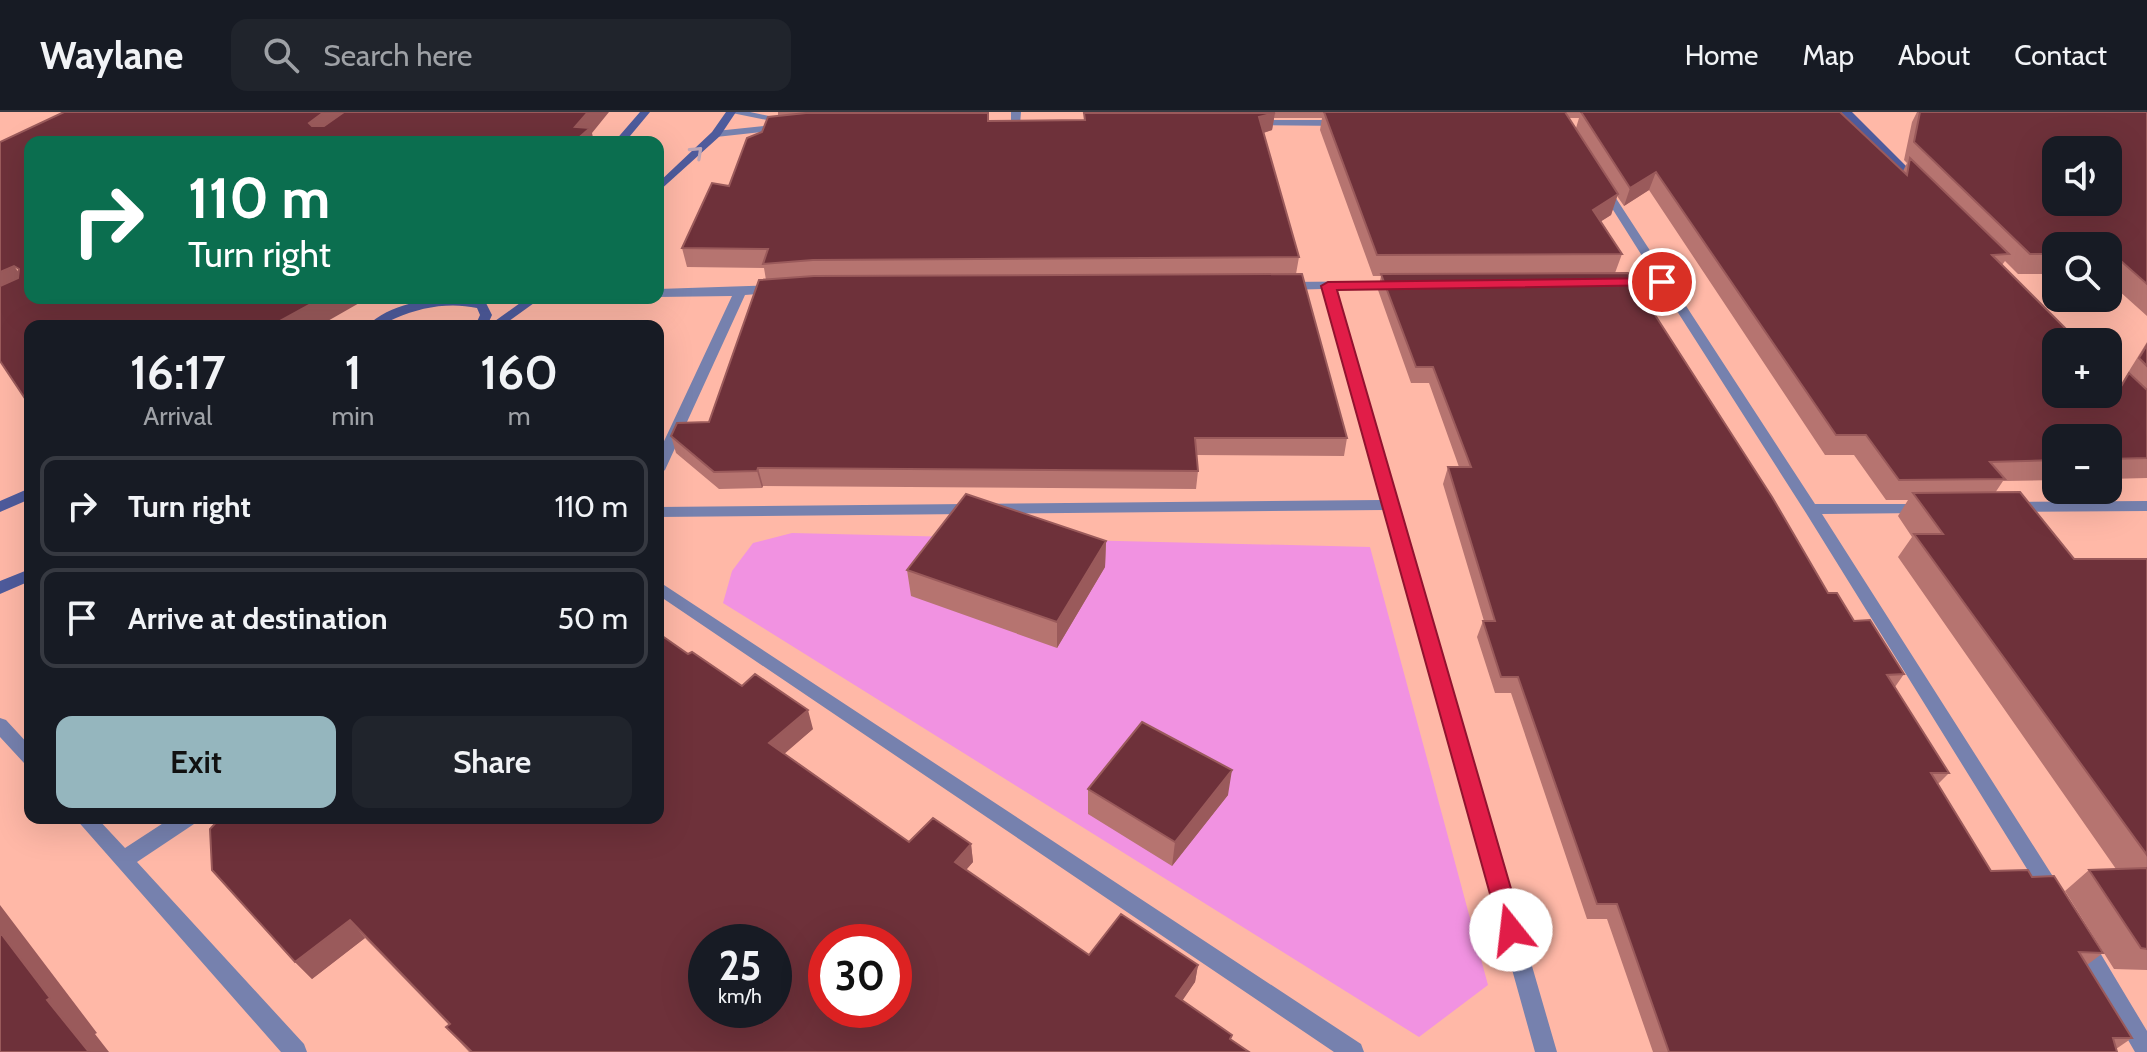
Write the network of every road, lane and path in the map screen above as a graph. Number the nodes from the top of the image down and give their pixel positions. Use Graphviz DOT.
graph roads {
  1 [pos="645,112"];
  2 [pos="732,112"];
  3 [pos="1844,117"];
  4 [pos="1016,118"];
  5 [pos="1000,123"];
  6 [pos="1031,123"];
  7 [pos="1235,123"];
  8 [pos="1360,123"];
  9 [pos="716,134"];
  10 [pos="624,136"];
  11 [pos="1597,177"];
  12 [pos="664,183"];
  13 [pos="1934,199"];
  14 [pos="1662,282"];
  15 [pos="1599,283"];
  16 [pos="1408,285"];
  17 [pos="1264,286"];
  18 [pos="1328,286"];
  19 [pos="792,288"];
  20 [pos="740,292"];
  21 [pos="664,293"];
  22 [pos="409,304"];
  23 [pos="430,304"];
  24 [pos="475,304"];
  25 [pos="526,304"];
  26 [pos="392,315"];
  27 [pos="383,320"];
  28 [pos="484,320"];
  29 [pos="503,320"];
  30 [pos="664,457"];
  31 [pos="24,495"];
  32 [pos="2,502"];
  33 [pos="1392,505"];
  34 [pos="2147,506"];
  35 [pos="2003,507"];
  36 [pos="1939,508"];
  37 [pos="1811,509"];
  38 [pos="664,512"];
  39 [pos="24,578"];
  40 [pos="0,588"];
  41 [pos="664,591"];
  42 [pos="0,725"];
  43 [pos="24,751"];
  44 [pos="90,824"];
  45 [pos="178,824"];
  46 [pos="123,860"];
  47 [pos="296,1052"];
  48 [pos="1353,1052"];
  49 [pos="1546,1052"];
  50 [pos="2147,1052"];
  1 -- 10 [label="main road"];
  2 -- 9 [label="main road"];
  2 -- 9 [label="street"];
  3 -- 13 [label="main road"];
  4 -- 5 [label="street"];
  4 -- 6 [label="street"];
  7 -- 8 [label="street"];
  12 -- 9 [label="main road, one-way"];
  11 -- 14 [label="street"];
  14 -- 15 [label="street"];
  14 -- 37 [label="street"];
  16 -- 18 [label="street"];
  17 -- 18 [label="street"];
  18 -- 33 [label="street"];
  19 -- 20 [label="street"];
  20 -- 21 [label="street"];
  20 -- 30 [label="street"];
  22 -- 26 [label="main road"];
  23 -- 26 [label="main road"];
  24 -- 28 [label="main road"];
  25 -- 29 [label="main road"];
  26 -- 27 [label="main road"];
  31 -- 32 [label="main road"];
  33 -- 38 [label="street"];
  33 -- 49 [label="street"];
  34 -- 35 [label="street"];
  36 -- 37 [label="street"];
  37 -- 50 [label="street"];
  39 -- 40 [label="main road"];
  41 -- 48 [label="street"];
  42 -- 43 [label="street"];
  44 -- 46 [label="street"];
  45 -- 46 [label="street"];
  46 -- 47 [label="street"];
}
